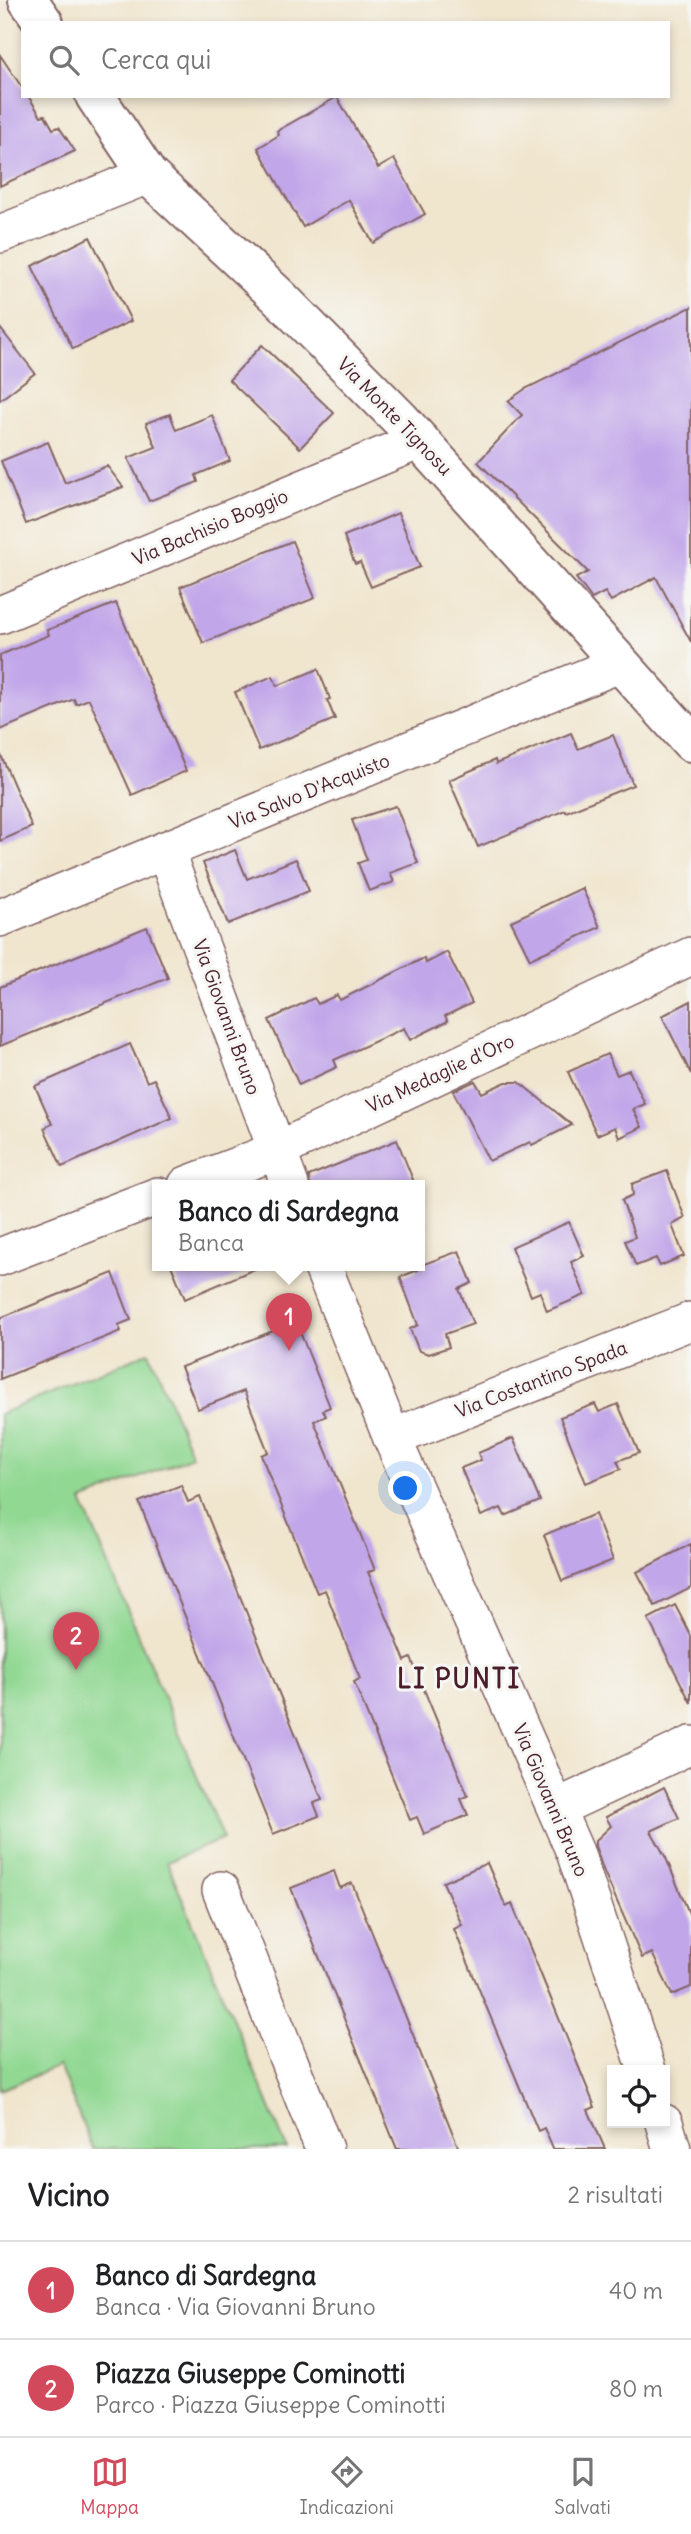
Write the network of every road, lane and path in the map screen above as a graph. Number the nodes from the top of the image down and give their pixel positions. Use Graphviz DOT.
graph roads {
  1 [pos="29,0"];
  2 [pos="43,21"];
  3 [pos="96,98"];
  4 [pos="148,175"];
  5 [pos="0,234"];
  6 [pos="421,440"];
  7 [pos="0,615"];
  8 [pos="619,664"];
  9 [pos="691,742"];
  10 [pos="165,850"];
  11 [pos="0,918"];
  12 [pos="691,956"];
  13 [pos="276,1151"];
  14 [pos="200,1180"];
  15 [pos="288,1180"];
  16 [pos="152,1198"];
  17 [pos="0,1257"];
  18 [pos="324,1271"];
  19 [pos="691,1321"];
  20 [pos="392,1438"];
  21 [pos="691,1745"];
  22 [pos="557,1808"];
  23 [pos="221,1889"];
  24 [pos="645,2065"];
  25 [pos="666,2128"];
  26 [pos="324,2149"];
  27 [pos="672,2149"];
  1 -- 2 [label="street"];
  3 -- 4 [label="street, Via Monte Tignosu"];
  4 -- 5 [label="street"];
  4 -- 6 [label="street, Via Monte Tignosu"];
  6 -- 7 [label="street, Via Bachisio Boggio"];
  6 -- 8 [label="street, Via Monte Tignosu"];
  8 -- 9 [label="street, Via Monte Tignosu"];
  8 -- 10 [label="street, Via Salvo D'Acquisto"];
  10 -- 11 [label="street, Via Salvo D'Acquisto"];
  10 -- 13 [label="street, Via Giovanni Bruno"];
  12 -- 13 [label="street, Via Medaglie d'Oro"];
  13 -- 14 [label="street, Via Medaglie d'Oro"];
  13 -- 15 [label="street, Via Giovanni Bruno"];
  16 -- 17 [label="street"];
  18 -- 20 [label="street, Via Giovanni Bruno"];
  19 -- 20 [label="street, Via Costantino Spada"];
  20 -- 22 [label="street, Via Giovanni Bruno"];
  21 -- 22 [label="street"];
  22 -- 24 [label="street, Via Giovanni Bruno"];
  23 -- 26 [label="street"];
  25 -- 27 [label="street"];
}
